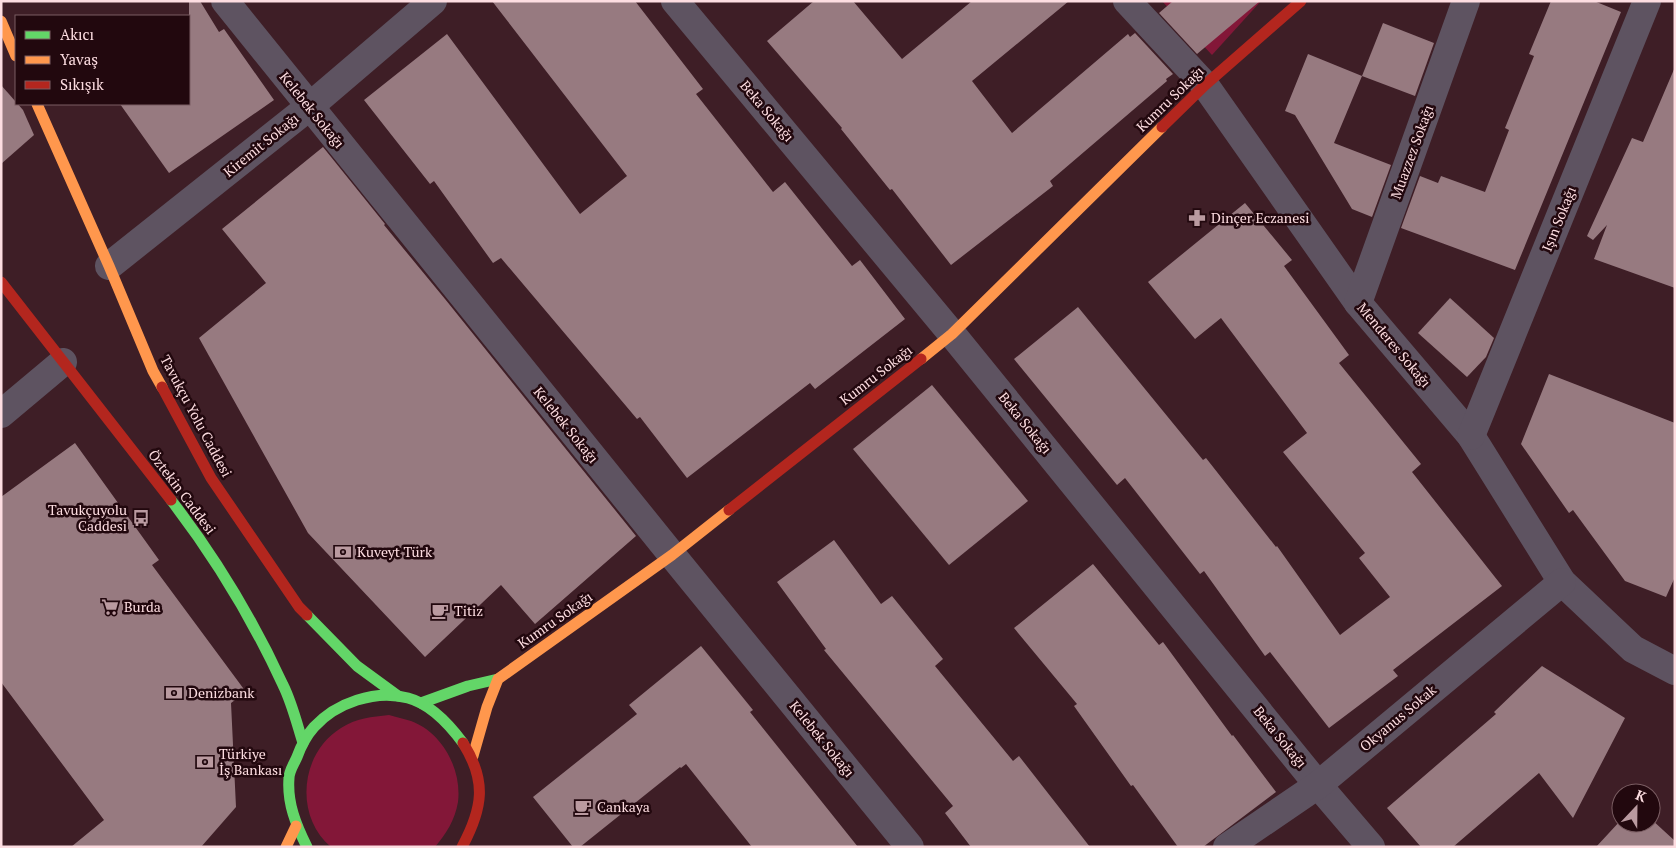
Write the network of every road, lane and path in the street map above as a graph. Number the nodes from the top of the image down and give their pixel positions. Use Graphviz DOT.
graph roads {
  1 [pos="225,1"];
  2 [pos="433,1"];
  3 [pos="676,1"];
  4 [pos="1127,1"];
  5 [pos="1301,1"];
  6 [pos="1466,1"];
  7 [pos="1647,1"];
  8 [pos="1,21"];
  9 [pos="15,54"];
  10 [pos="1205,85"];
  11 [pos="38,105"];
  12 [pos="309,106"];
  13 [pos="109,266"];
  14 [pos="1,282"];
  15 [pos="1358,303"];
  16 [pos="952,334"];
  17 [pos="63,362"];
  18 [pos="1,414"];
  19 [pos="1471,436"];
  20 [pos="672,555"];
  21 [pos="1562,582"];
  22 [pos="1675,671"];
  23 [pos="498,679"];
  24 [pos="398,696"];
  25 [pos="421,703"];
  26 [pos="303,743"];
  27 [pos="473,756"];
  28 [pos="1318,785"];
  29 [pos="296,826"];
  30 [pos="471,832"];
  31 [pos="286,847"];
  32 [pos="307,847"];
  33 [pos="462,847"];
  34 [pos="478,847"];
  35 [pos="910,847"];
  36 [pos="1227,847"];
  37 [pos="1371,847"];
  1 -- 12 [label="street, Kelebek Sokağı"];
  2 -- 12 [label="street, Kiremit Sokağı"];
  3 -- 16 [label="street, Beka Sokağı"];
  4 -- 10 [label="street, Menderes Sokağı"];
  5 -- 10 [label="main road, Kumru Sokağı"];
  6 -- 15 [label="street, Muazzez Sokağı"];
  7 -- 19 [label="street, Işın Sokağı"];
  8 -- 9 [label="main road"];
  10 -- 15 [label="street, Menderes Sokağı"];
  10 -- 16 [label="main road, Kumru Sokağı"];
  11 -- 13 [label="main road, Tavukçu Yolu Caddesi"];
  12 -- 13 [label="street, Kiremit Sokağı"];
  12 -- 20 [label="street, Kelebek Sokağı"];
  13 -- 24 [label="main road, Tavukçu Yolu Caddesi"];
  14 -- 17 [label="main road, Öztekin Caddesi"];
  15 -- 19 [label="street, Menderes Sokağı"];
  16 -- 20 [label="main road, Kumru Sokağı"];
  16 -- 28 [label="street, Beka Sokağı"];
  17 -- 18 [label="street"];
  17 -- 26 [label="main road, Öztekin Caddesi"];
  19 -- 21 [label="street, Menderes Sokağı"];
  20 -- 23 [label="main road, Kumru Sokağı"];
  20 -- 35 [label="street, Kelebek Sokağı"];
  21 -- 22 [label="street, Menderes Sokağı"];
  21 -- 28 [label="street, Okyanus Sokak"];
  23 -- 25 [label="main road"];
  23 -- 27 [label="main road"];
  24 -- 25 [label="main road, Tavukçu Yolu Caddesi"];
  24 -- 26 [label="main road, Tavukçu Yolu Caddesi"];
  25 -- 27 [label="main road, Tavukçu Yolu Caddesi"];
  26 -- 29 [label="main road, Tavukçu Yolu Caddesi"];
  27 -- 30 [label="main road, Tavukçu Yolu Caddesi"];
  28 -- 36 [label="street, Okyanus Sokak"];
  28 -- 37 [label="street, Beka Sokağı"];
  29 -- 31 [label="main road"];
  29 -- 32 [label="main road, Tavukçu Yolu Caddesi"];
  30 -- 33 [label="main road, Tavukçu Yolu Caddesi"];
  30 -- 34 [label="main road"];
}
